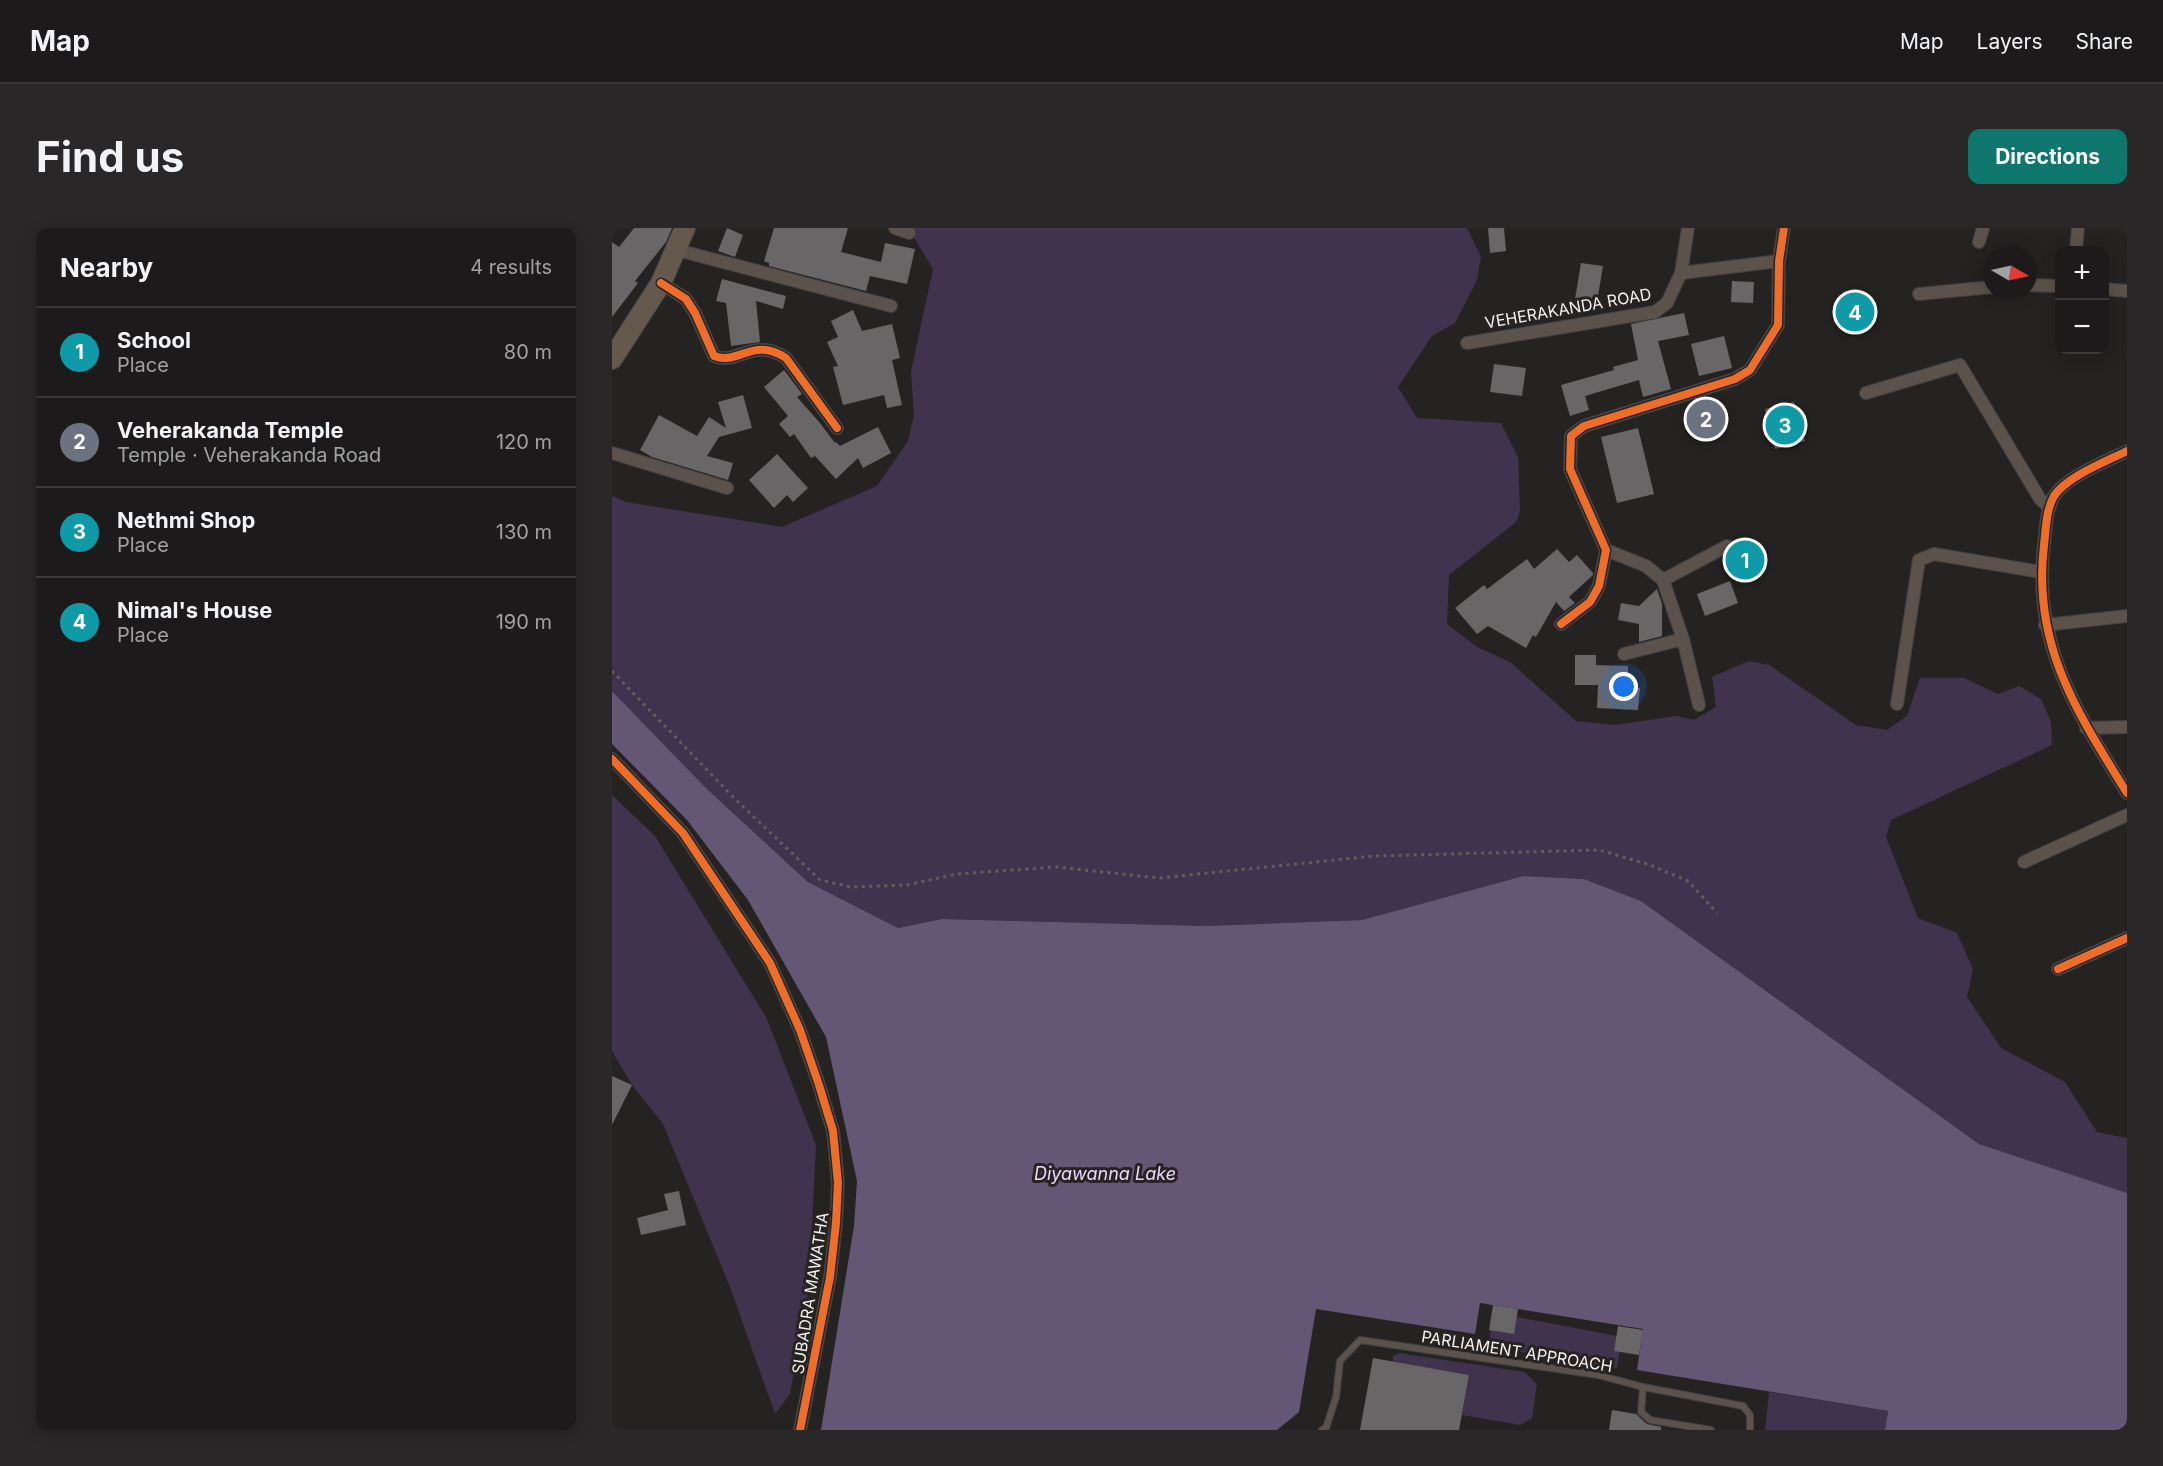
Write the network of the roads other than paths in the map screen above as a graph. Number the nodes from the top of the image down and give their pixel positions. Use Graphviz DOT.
graph roads {
  1 [pos="686,228"];
  2 [pos="895,228"];
  3 [pos="1688,228"];
  4 [pos="1784,228"];
  5 [pos="1983,228"];
  6 [pos="2078,228"];
  7 [pos="909,233"];
  8 [pos="1979,242"];
  9 [pos="2076,246"];
  10 [pos="677,250"];
  11 [pos="1779,261"];
  12 [pos="1681,273"];
  13 [pos="662,284"];
  14 [pos="2037,285"];
  15 [pos="2055,286"];
  16 [pos="1983,289"];
  17 [pos="2109,289"];
  18 [pos="2127,291"];
  19 [pos="1919,294"];
  20 [pos="891,306"];
  21 [pos="1467,343"];
  22 [pos="612,360"];
  23 [pos="1866,393"];
  24 [pos="837,428"];
  25 [pos="2127,451"];
  26 [pos="612,453"];
  27 [pos="727,488"];
  28 [pos="2049,507"];
  29 [pos="1727,546"];
  30 [pos="1606,550"];
  31 [pos="2041,572"];
  32 [pos="1663,580"];
  33 [pos="2127,616"];
  34 [pos="1561,624"];
  35 [pos="2045,626"];
  36 [pos="1683,639"];
  37 [pos="1624,654"];
  38 [pos="1897,704"];
  39 [pos="1699,705"];
  40 [pos="2127,727"];
  41 [pos="2086,728"];
  42 [pos="612,759"];
  43 [pos="2127,794"];
  44 [pos="2127,815"];
  45 [pos="2024,862"];
  46 [pos="2127,938"];
  47 [pos="2058,969"];
  48 [pos="1643,1387"];
  49 [pos="800,1430"];
  50 [pos="1322,1430"];
  51 [pos="1711,1430"];
  52 [pos="1750,1430"];
  1 -- 10 [label="main road"];
  2 -- 7 [label="street"];
  3 -- 12 [label="street, VEHERAKANDA ROAD"];
  4 -- 11 [label="street"];
  5 -- 8 [label="street"];
  6 -- 9 [label="street"];
  10 -- 13 [label="main road"];
  10 -- 20 [label="street"];
  11 -- 12 [label="street"];
  11 -- 30 [label="street"];
  12 -- 21 [label="street, VEHERAKANDA ROAD"];
  13 -- 22 [label="main road"];
  13 -- 24 [label="street"];
  14 -- 15 [label="street"];
  16 -- 19 [label="street"];
  17 -- 18 [label="street"];
  23 -- 28 [label="street"];
  25 -- 28 [label="street"];
  26 -- 27 [label="street"];
  28 -- 31 [label="street"];
  29 -- 32 [label="street"];
  30 -- 32 [label="street"];
  30 -- 34 [label="street"];
  31 -- 35 [label="street"];
  31 -- 38 [label="street"];
  32 -- 36 [label="street"];
  33 -- 35 [label="street"];
  35 -- 41 [label="street"];
  36 -- 37 [label="street"];
  36 -- 39 [label="street"];
  40 -- 41 [label="street"];
  41 -- 43 [label="street"];
  42 -- 49 [label="street, SUBADRA MAWATHA"];
  44 -- 45 [label="street"];
  46 -- 47 [label="street"];
  48 -- 50 [label="lane, PARLIAMENT APPROACH"];
  48 -- 51 [label="lane"];
  48 -- 52 [label="lane, PARLIAMENT APPROACH"];
}
